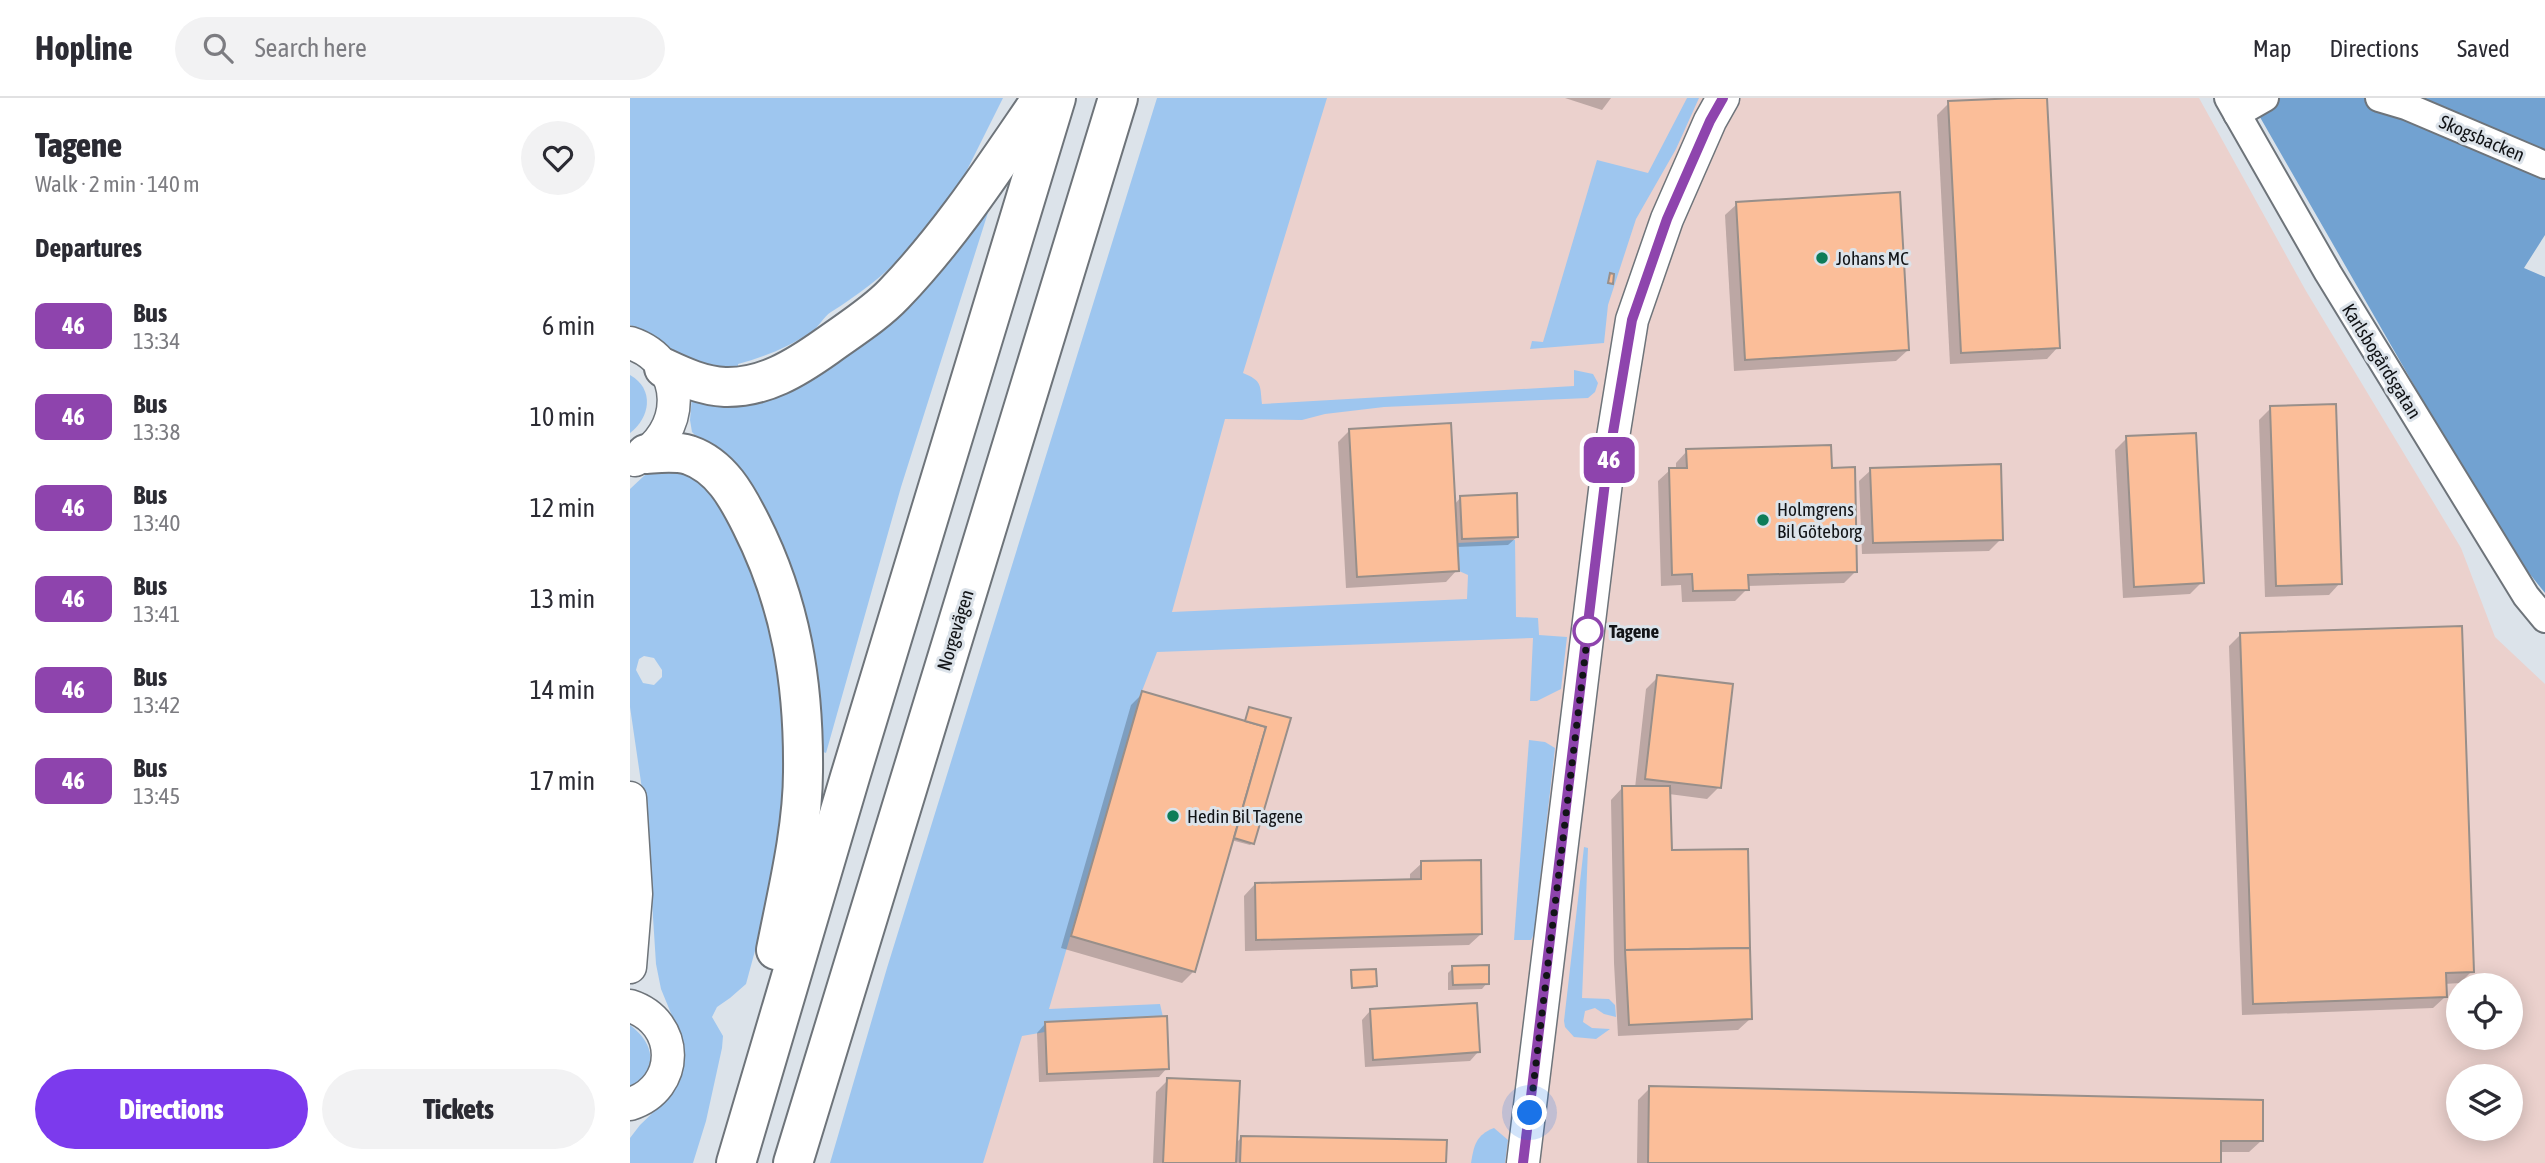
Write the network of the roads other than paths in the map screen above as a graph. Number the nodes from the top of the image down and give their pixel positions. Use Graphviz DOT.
graph roads {
  1 [pos="1042,98"];
  2 [pos="1056,98"];
  3 [pos="1118,98"];
  4 [pos="1723,98"];
  5 [pos="2265,98"];
  6 [pos="2379,98"];
  7 [pos="2233,106"];
  8 [pos="2545,165"];
  9 [pos="630,343"];
  10 [pos="664,368"];
  11 [pos="635,461"];
  12 [pos="2545,619"];
  13 [pos="630,798"];
  14 [pos="630,967"];
  15 [pos="630,1006"];
  16 [pos="630,1104"];
  17 [pos="735,1163"];
  18 [pos="793,1163"];
  19 [pos="1524,1163"];
  1 -- 10 [label="highway"];
  2 -- 17 [label="highway"];
  3 -- 18 [label="highway, Norgevägen"];
  4 -- 19 [label="street"];
  5 -- 7 [label="street"];
  6 -- 8 [label="street, Skogsbacken"];
  7 -- 12 [label="street, Karlsbogårdsgatan"];
  9 -- 10 [label="street"];
  10 -- 11 [label="street"];
  11 -- 17 [label="highway"];
  13 -- 14 [label="street"];
  15 -- 16 [label="street"];
}
